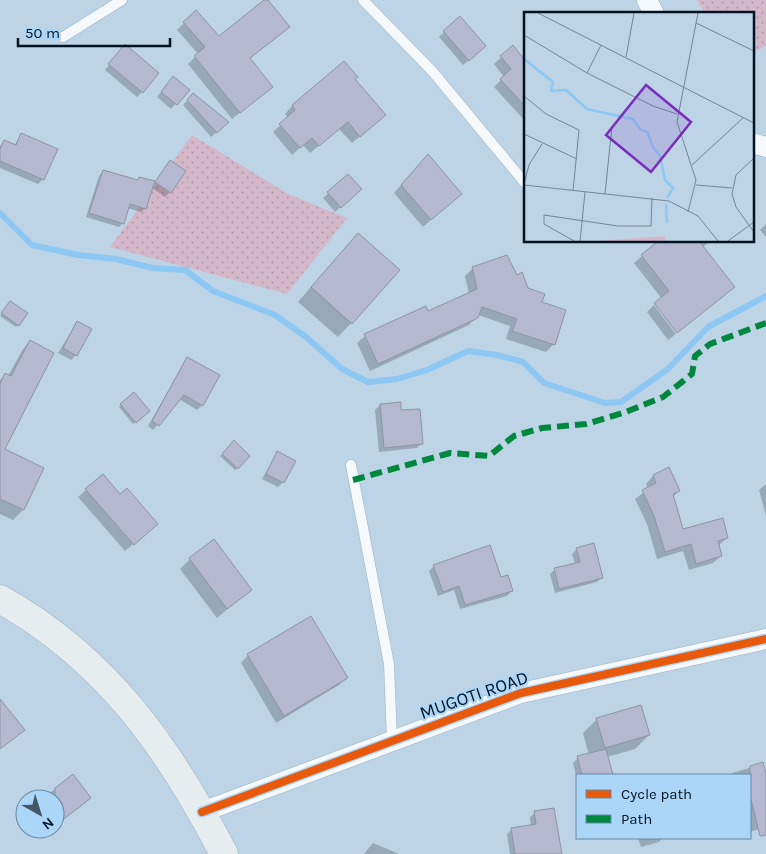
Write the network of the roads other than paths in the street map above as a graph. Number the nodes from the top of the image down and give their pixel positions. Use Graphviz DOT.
graph roads {
  1 [pos="122,0"];
  2 [pos="363,0"];
  3 [pos="647,0"];
  4 [pos="653,12"];
  5 [pos="63,37"];
  6 [pos="754,144"];
  7 [pos="766,148"];
  8 [pos="524,182"];
  9 [pos="351,465"];
  10 [pos="0,600"];
  11 [pos="766,639"];
  12 [pos="392,742"];
  13 [pos="202,812"];
  14 [pos="224,854"];
  1 -- 5 [label="lane"];
  2 -- 8 [label="lane"];
  3 -- 4 [label="street"];
  6 -- 7 [label="street"];
  9 -- 12 [label="lane"];
  10 -- 13 [label="main road"];
  11 -- 12 [label="street, MUGOTI ROAD"];
  12 -- 13 [label="street, MUGOTI ROAD"];
  13 -- 14 [label="main road"];
}
